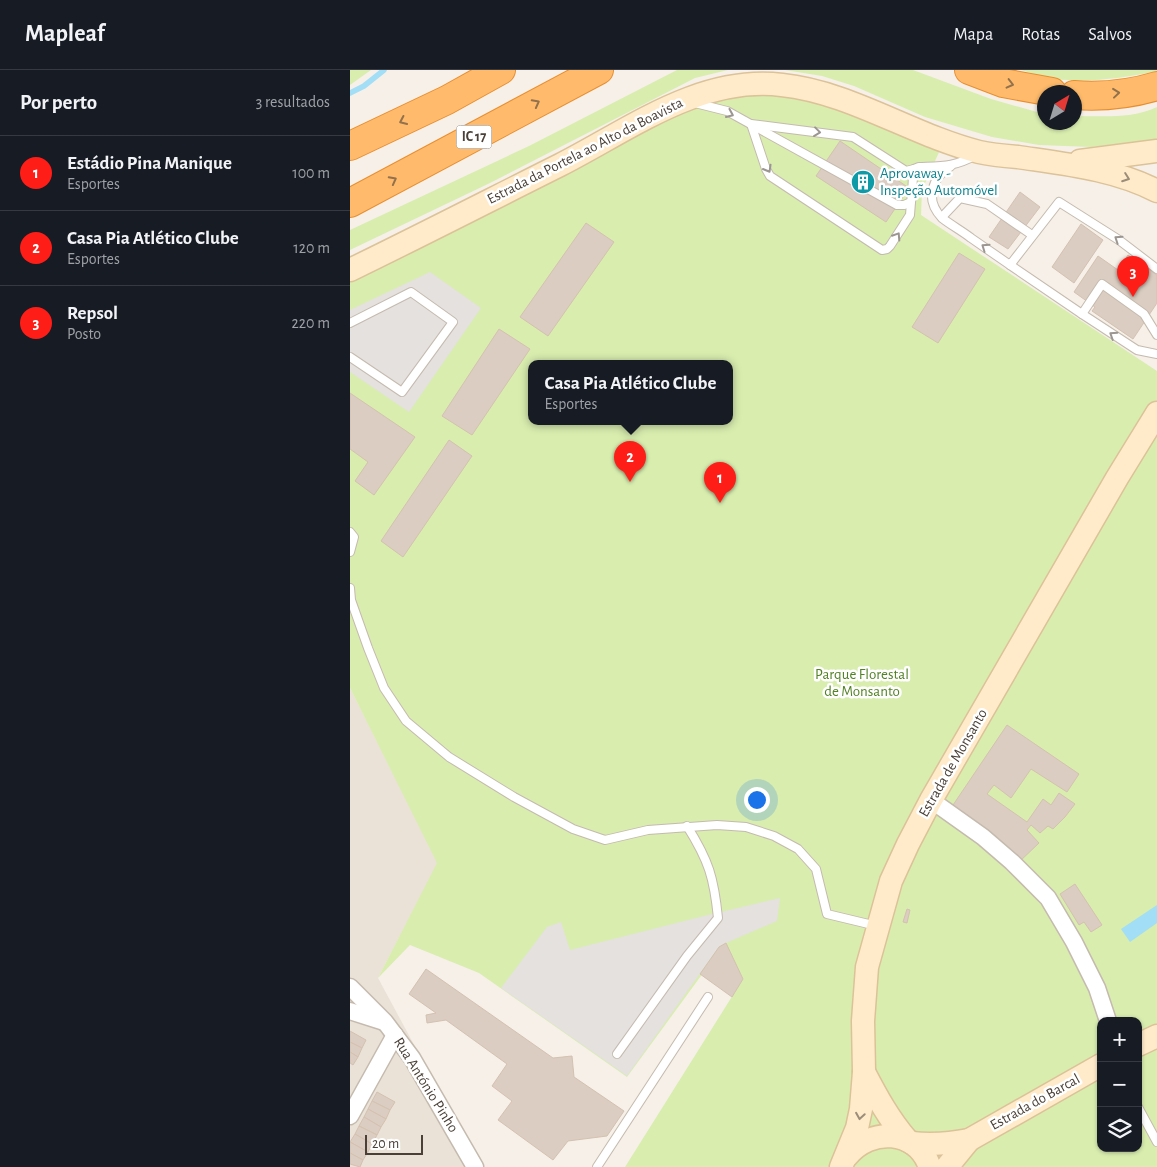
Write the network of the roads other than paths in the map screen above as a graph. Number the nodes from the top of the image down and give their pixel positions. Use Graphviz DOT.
graph roads {
  1 [pos="479,70"];
  2 [pos="501,70"];
  3 [pos="599,70"];
  4 [pos="969,70"];
  5 [pos="1157,86"];
  6 [pos="1037,89"];
  7 [pos="1082,95"];
  8 [pos="447,100"];
  9 [pos="683,100"];
  10 [pos="751,124"];
  11 [pos="350,146"];
  12 [pos="1157,151"];
  13 [pos="980,152"];
  14 [pos="1062,164"];
  15 [pos="951,166"];
  16 [pos="914,169"];
  17 [pos="1157,191"];
  18 [pos="911,202"];
  19 [pos="350,203"];
  20 [pos="942,217"];
  21 [pos="1032,235"];
  22 [pos="1010,265"];
  23 [pos="1157,269"];
  24 [pos="350,270"];
  25 [pos="1082,314"];
  26 [pos="350,323"];
  27 [pos="1157,335"];
  28 [pos="1157,354"];
  29 [pos="350,356"];
  30 [pos="1157,412"];
  31 [pos="1157,445"];
  32 [pos="1117,478"];
  33 [pos="350,532"];
  34 [pos="350,552"];
  35 [pos="350,588"];
  36 [pos="932,800"];
  37 [pos="687,826"];
  38 [pos="877,926"];
  39 [pos="350,986"];
  40 [pos="708,997"];
  41 [pos="350,1012"];
  42 [pos="1107,1017"];
  43 [pos="390,1028"];
  44 [pos="1157,1036"];
  45 [pos="1142,1043"];
  46 [pos="617,1054"];
  47 [pos="1097,1067"];
  48 [pos="864,1072"];
  49 [pos="1142,1114"];
  50 [pos="350,1116"];
  51 [pos="969,1140"];
  52 [pos="909,1142"];
  53 [pos="1157,1142"];
  54 [pos="468,1163"];
  55 [pos="842,1164"];
  56 [pos="597,1167"];
  57 [pos="930,1167"];
  58 [pos="946,1167"];
  1 -- 8 [label="highway"];
  2 -- 8 [label="highway"];
  19 -- 3 [label="highway, IC 17, one-way"];
  4 -- 6 [label="highway, one-way"];
  7 -- 5 [label="highway, one-way"];
  8 -- 11 [label="highway, one-way"];
  9 -- 10 [label="lane, one-way"];
  9 -- 13 [label="street, Estrada da Portela ao Alto da Boavista"];
  9 -- 24 [label="street, Estrada da Portela ao Alto da Boavista"];
  10 -- 16 [label="lane, one-way"];
  10 -- 18 [label="lane"];
  10 -- 18 [label="lane, one-way"];
  12 -- 14 [label="street, Estrada da Portela ao Alto da Boavista"];
  13 -- 14 [label="street, Estrada da Portela ao Alto da Boavista"];
  13 -- 15 [label="lane"];
  14 -- 17 [label="street, Estrada da Portela ao Alto da Boavista, one-way"];
  15 -- 16 [label="lane"];
  15 -- 20 [label="lane"];
  16 -- 18 [label="lane"];
  20 -- 21 [label="lane"];
  22 -- 20 [label="lane, one-way"];
  21 -- 22 [label="lane"];
  23 -- 21 [label="lane, one-way"];
  22 -- 25 [label="lane"];
  25 -- 27 [label="lane"];
  28 -- 25 [label="lane, one-way"];
  26 -- 29 [label="lane"];
  30 -- 32 [label="street, Estrada de Monsanto"];
  31 -- 32 [label="street, Estrada de Monsanto"];
  32 -- 36 [label="street, Estrada de Monsanto"];
  33 -- 34 [label="lane"];
  35 -- 37 [label="lane"];
  36 -- 38 [label="street, Estrada de Monsanto"];
  36 -- 42 [label="street"];
  37 -- 38 [label="lane"];
  37 -- 46 [label="lane"];
  38 -- 48 [label="street, Estrada de Monsanto"];
  39 -- 43 [label="street, Rua António Pinho"];
  40 -- 56 [label="lane"];
  41 -- 43 [label="street"];
  43 -- 50 [label="street"];
  43 -- 54 [label="street, Rua António Pinho"];
  44 -- 45 [label="street"];
  47 -- 51 [label="street, Estrada do Barcal"];
  48 -- 52 [label="street, Estrada de Monsanto"];
  48 -- 55 [label="street, Estrada de Monsanto, one-way"];
  49 -- 53 [label="lane"];
  51 -- 52 [label="street"];
  51 -- 58 [label="street"];
  52 -- 55 [label="street, Estrada de Monsanto"];
  52 -- 57 [label="street, Estrada de Monsanto"];
}
